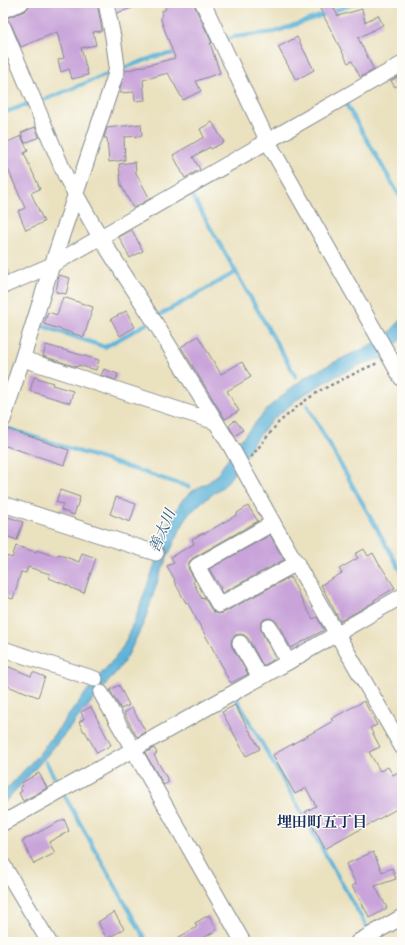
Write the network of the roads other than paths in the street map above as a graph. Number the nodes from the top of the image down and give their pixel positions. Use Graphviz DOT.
graph roads {
  1 [pos="21,3"];
  2 [pos="106,3"];
  3 [pos="203,3"];
  4 [pos="3,10"];
  5 [pos="3,27"];
  6 [pos="402,64"];
  7 [pos="268,142"];
  8 [pos="76,194"];
  9 [pos="100,237"];
  10 [pos="52,265"];
  11 [pos="3,286"];
  12 [pos="23,359"];
  13 [pos="402,379"];
  14 [pos="3,420"];
  15 [pos="216,422"];
  16 [pos="3,504"];
  17 [pos="273,523"];
  18 [pos="156,553"];
  19 [pos="297,563"];
  20 [pos="402,596"];
  21 [pos="269,627"];
  22 [pos="337,634"];
  23 [pos="240,643"];
  24 [pos="3,649"];
  25 [pos="288,662"];
  26 [pos="260,678"];
  27 [pos="95,679"];
  28 [pos="101,693"];
  29 [pos="402,747"];
  30 [pos="134,749"];
  31 [pos="3,823"];
  32 [pos="3,865"];
  33 [pos="402,918"];
  34 [pos="49,942"];
  35 [pos="243,942"];
  36 [pos="358,942"];
  1 -- 4 [label="street"];
  2 -- 8 [label="street"];
  3 -- 7 [label="street"];
  5 -- 8 [label="street"];
  6 -- 7 [label="street"];
  7 -- 9 [label="street"];
  7 -- 13 [label="street"];
  8 -- 9 [label="street"];
  8 -- 10 [label="street"];
  9 -- 10 [label="street"];
  9 -- 15 [label="street"];
  10 -- 11 [label="street"];
  10 -- 12 [label="street"];
  12 -- 14 [label="street"];
  12 -- 15 [label="street"];
  15 -- 17 [label="street"];
  16 -- 18 [label="street"];
  17 -- 19 [label="street"];
  17 -- 19 [label="street"];
  19 -- 22 [label="street"];
  20 -- 22 [label="street"];
  21 -- 25 [label="street"];
  22 -- 25 [label="street"];
  22 -- 29 [label="street"];
  23 -- 26 [label="street"];
  24 -- 27 [label="street"];
  25 -- 26 [label="street"];
  26 -- 30 [label="street"];
  28 -- 30 [label="street"];
  30 -- 31 [label="street"];
  30 -- 35 [label="street"];
  32 -- 34 [label="street"];
  33 -- 36 [label="street"];
}
